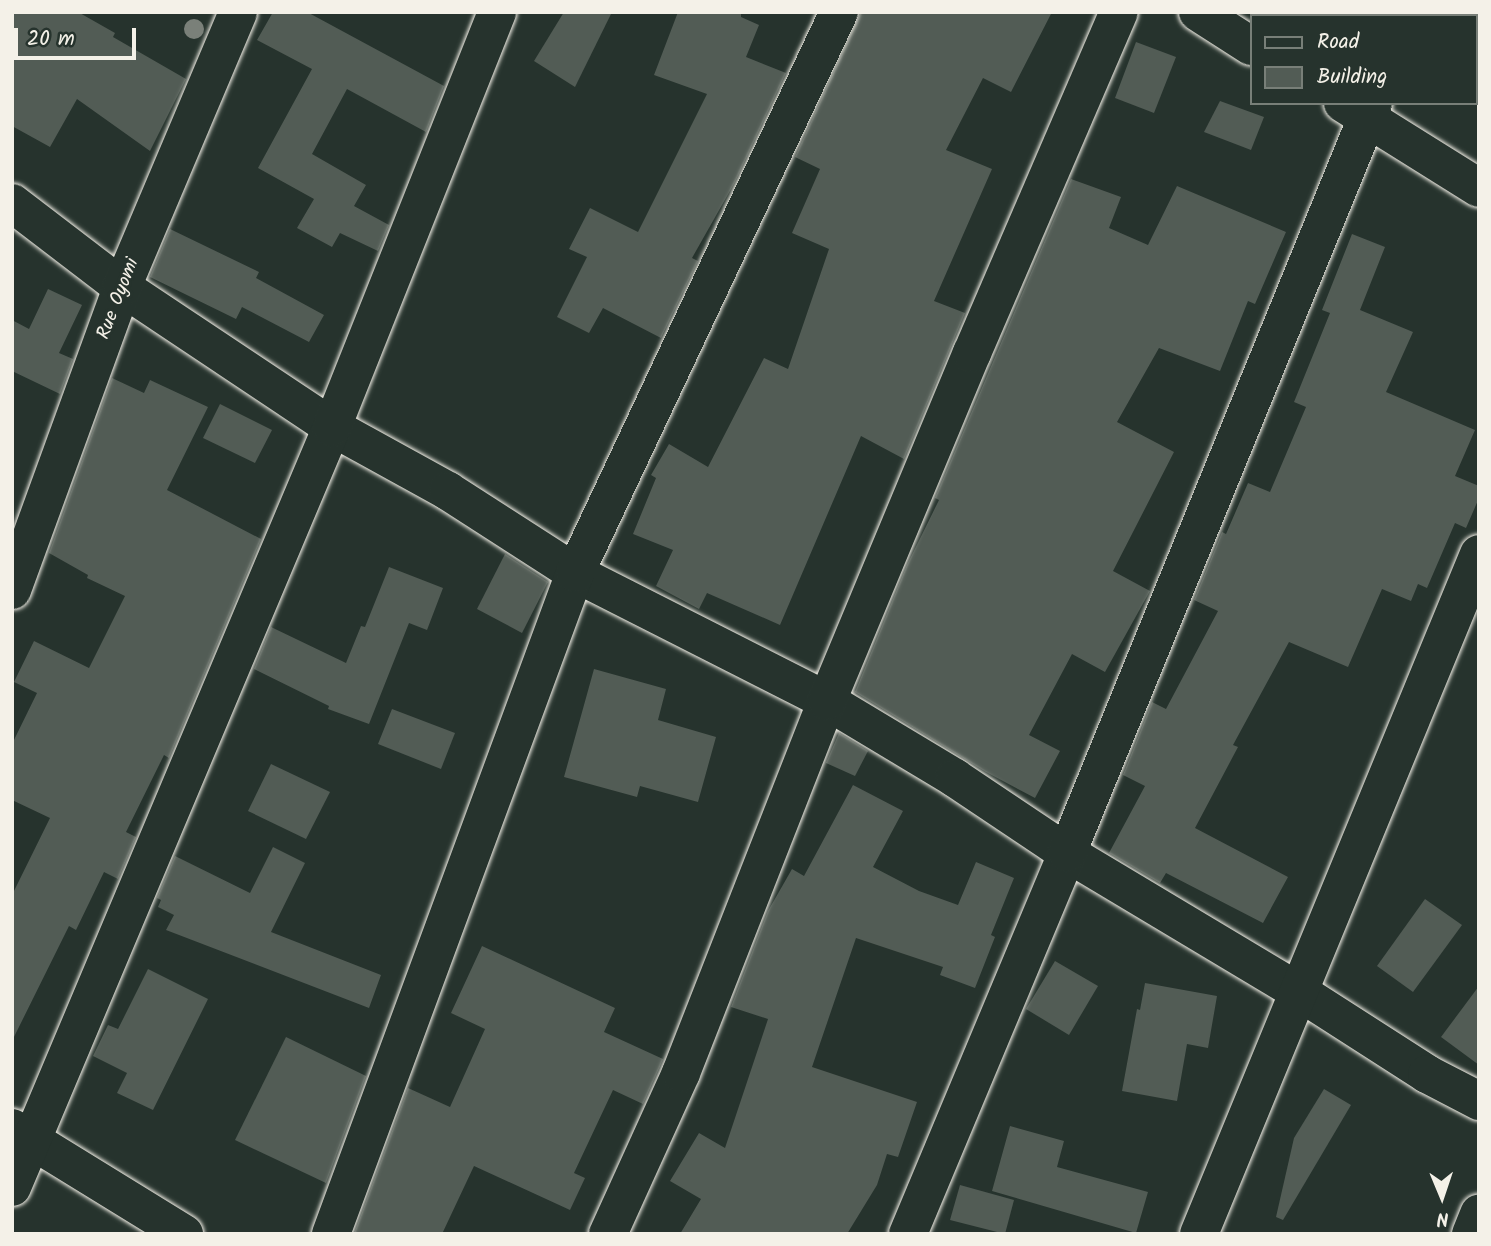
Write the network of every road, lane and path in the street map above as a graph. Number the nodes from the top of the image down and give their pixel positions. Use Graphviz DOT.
graph roads {
  1 [pos="238,12"];
  2 [pos="497,12"];
  3 [pos="839,12"];
  4 [pos="1119,12"];
  5 [pos="1198,12"];
  6 [pos="1250,45"];
  7 [pos="1361,108"];
  8 [pos="1479,188"];
  9 [pos="12,203"];
  10 [pos="122,286"];
  11 [pos="332,427"];
  12 [pos="1479,554"];
  13 [pos="575,573"];
  14 [pos="12,590"];
  15 [pos="827,701"];
  16 [pos="1067,853"];
  17 [pos="1301,993"];
  18 [pos="1479,1101"];
  19 [pos="22,1134"];
  20 [pos="12,1187"];
  21 [pos="1479,1214"];
  22 [pos="184,1234"];
  23 [pos="331,1234"];
  24 [pos="608,1234"];
  25 [pos="908,1234"];
  26 [pos="1199,1234"];
  27 [pos="1471,1234"];
  1 -- 10 [label="street, Rue Oyomi"];
  2 -- 11 [label="street"];
  3 -- 13 [label="street"];
  4 -- 15 [label="street"];
  5 -- 6 [label="street"];
  7 -- 8 [label="street"];
  7 -- 16 [label="street"];
  9 -- 10 [label="street"];
  10 -- 11 [label="street"];
  10 -- 14 [label="street, Rue Oyomi"];
  11 -- 13 [label="street"];
  11 -- 19 [label="street"];
  12 -- 17 [label="street"];
  13 -- 15 [label="street"];
  13 -- 23 [label="street"];
  15 -- 16 [label="street"];
  15 -- 24 [label="street"];
  16 -- 17 [label="street"];
  16 -- 25 [label="street"];
  17 -- 18 [label="street"];
  17 -- 26 [label="street"];
  19 -- 20 [label="street"];
  19 -- 22 [label="street"];
  21 -- 27 [label="street"];
}
